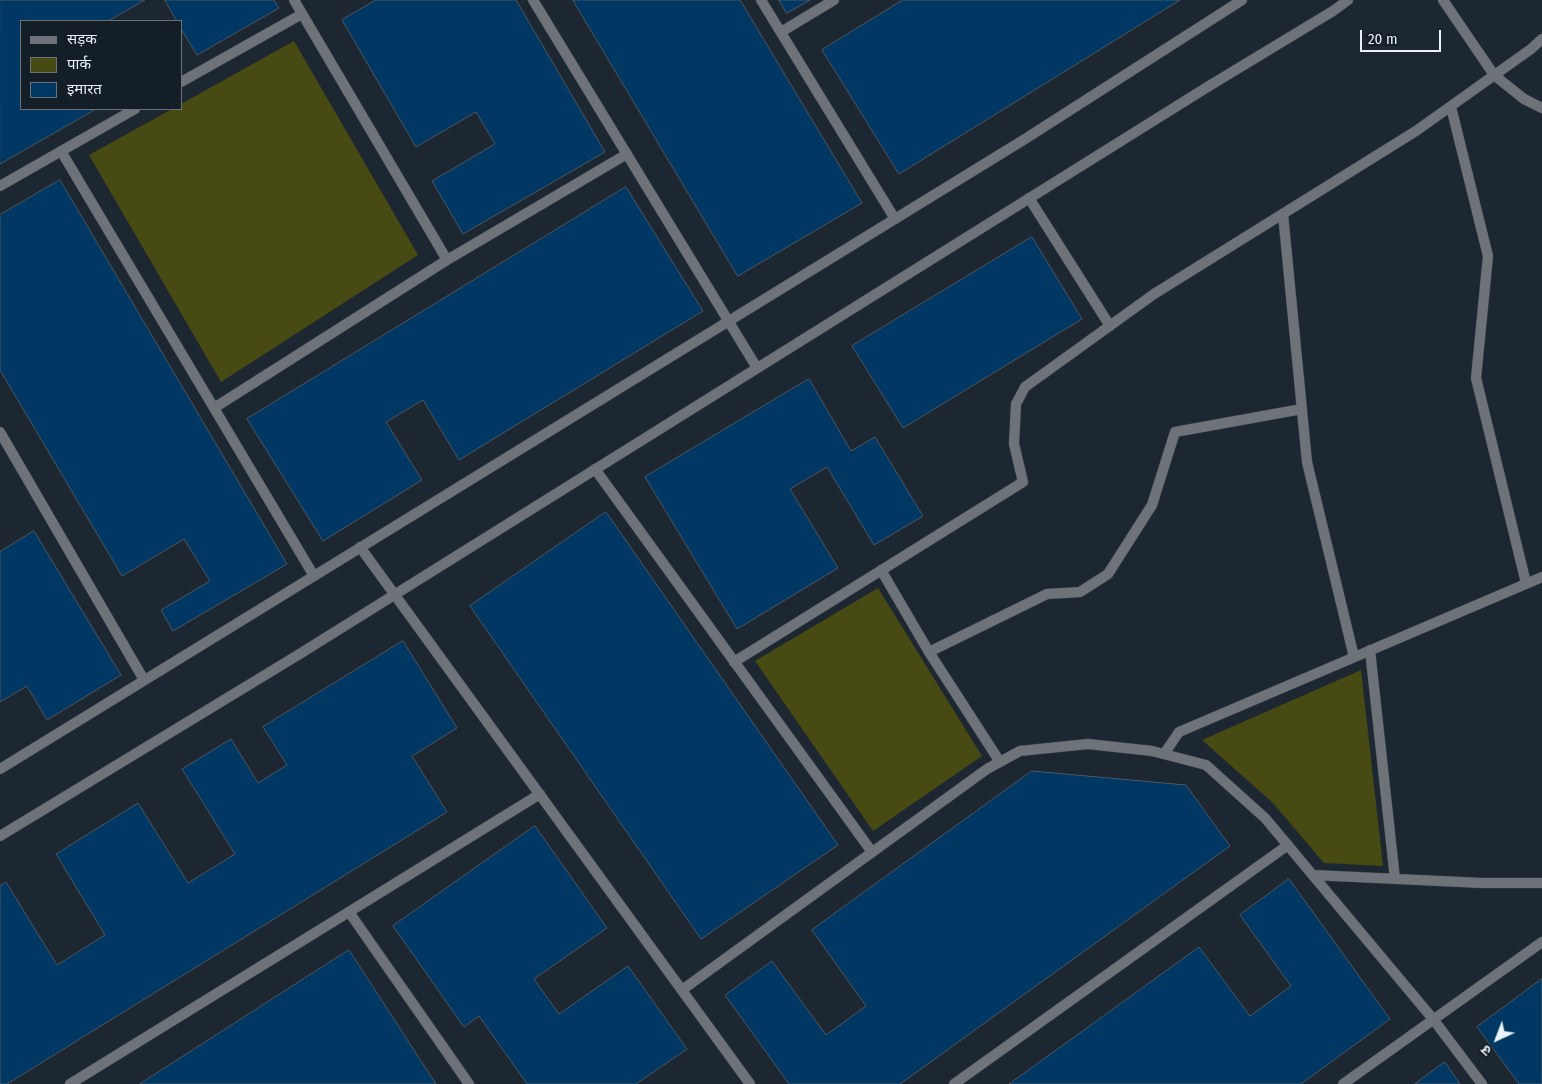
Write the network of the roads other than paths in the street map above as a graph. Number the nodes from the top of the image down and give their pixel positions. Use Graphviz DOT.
graph roads {
  1 [pos="294,0"];
  2 [pos="533,0"];
  3 [pos="761,0"];
  4 [pos="834,0"];
  5 [pos="1242,0"];
  6 [pos="1348,0"];
  7 [pos="1443,0"];
  8 [pos="302,14"];
  9 [pos="781,32"];
  10 [pos="1542,39"];
  11 [pos="1494,75"];
  12 [pos="182,81"];
  13 [pos="1451,107"];
  14 [pos="1542,108"];
  15 [pos="133,110"];
  16 [pos="61,151"];
  17 [pos="627,154"];
  18 [pos="0,186"];
  19 [pos="1029,198"];
  20 [pos="1283,214"];
  21 [pos="894,219"];
  22 [pos="447,260"];
  23 [pos="729,321"];
  24 [pos="1110,326"];
  25 [pos="758,368"];
  26 [pos="214,408"];
  27 [pos="1302,409"];
  28 [pos="0,432"];
  29 [pos="595,469"];
  30 [pos="360,547"];
  31 [pos="880,570"];
  32 [pos="314,576"];
  33 [pos="1542,577"];
  34 [pos="1526,584"];
  35 [pos="395,595"];
  36 [pos="1370,650"];
  37 [pos="929,652"];
  38 [pos="1354,657"];
  39 [pos="734,662"];
  40 [pos="144,680"];
  41 [pos="1164,754"];
  42 [pos="1000,762"];
  43 [pos="0,769"];
  44 [pos="540,794"];
  45 [pos="0,836"];
  46 [pos="1288,845"];
  47 [pos="872,852"];
  48 [pos="1313,875"];
  49 [pos="1395,879"];
  50 [pos="1542,883"];
  51 [pos="349,912"];
  52 [pos="1542,942"];
  53 [pos="682,990"];
  54 [pos="1433,1019"];
  55 [pos="70,1084"];
  56 [pos="469,1084"];
  57 [pos="750,1084"];
  58 [pos="955,1084"];
  59 [pos="1343,1084"];
  60 [pos="1482,1084"];
  1 -- 8 [label="street"];
  2 -- 17 [label="street"];
  3 -- 9 [label="street"];
  4 -- 9 [label="street"];
  5 -- 21 [label="street"];
  6 -- 19 [label="street"];
  7 -- 11 [label="street"];
  8 -- 12 [label="street"];
  8 -- 22 [label="street"];
  9 -- 21 [label="street"];
  10 -- 11 [label="street"];
  11 -- 13 [label="street"];
  11 -- 14 [label="street"];
  13 -- 20 [label="street"];
  13 -- 34 [label="street"];
  15 -- 16 [label="street"];
  16 -- 18 [label="street"];
  16 -- 26 [label="street"];
  17 -- 22 [label="street"];
  17 -- 23 [label="street"];
  19 -- 24 [label="street"];
  19 -- 25 [label="street"];
  20 -- 24 [label="street"];
  20 -- 27 [label="street"];
  21 -- 23 [label="street"];
  22 -- 26 [label="street"];
  23 -- 25 [label="street"];
  23 -- 30 [label="street"];
  24 -- 31 [label="street"];
  25 -- 29 [label="street"];
  26 -- 32 [label="street"];
  27 -- 37 [label="street"];
  27 -- 38 [label="street"];
  28 -- 40 [label="street"];
  29 -- 35 [label="street"];
  29 -- 39 [label="street"];
  30 -- 32 [label="street"];
  30 -- 35 [label="street"];
  31 -- 37 [label="street"];
  31 -- 39 [label="street"];
  32 -- 40 [label="street"];
  33 -- 34 [label="street"];
  34 -- 36 [label="street"];
  35 -- 44 [label="street"];
  35 -- 45 [label="street"];
  36 -- 38 [label="street"];
  36 -- 49 [label="street"];
  37 -- 42 [label="street"];
  38 -- 41 [label="street"];
  39 -- 47 [label="street"];
  40 -- 43 [label="street"];
  41 -- 42 [label="street"];
  41 -- 46 [label="street"];
  42 -- 47 [label="street"];
  44 -- 51 [label="street"];
  44 -- 53 [label="street"];
  46 -- 48 [label="street"];
  46 -- 58 [label="street"];
  47 -- 53 [label="street"];
  48 -- 49 [label="street"];
  48 -- 54 [label="street"];
  49 -- 50 [label="street"];
  51 -- 55 [label="street"];
  51 -- 56 [label="street"];
  52 -- 54 [label="street"];
  53 -- 57 [label="street"];
  54 -- 59 [label="street"];
  54 -- 60 [label="street"];
}
